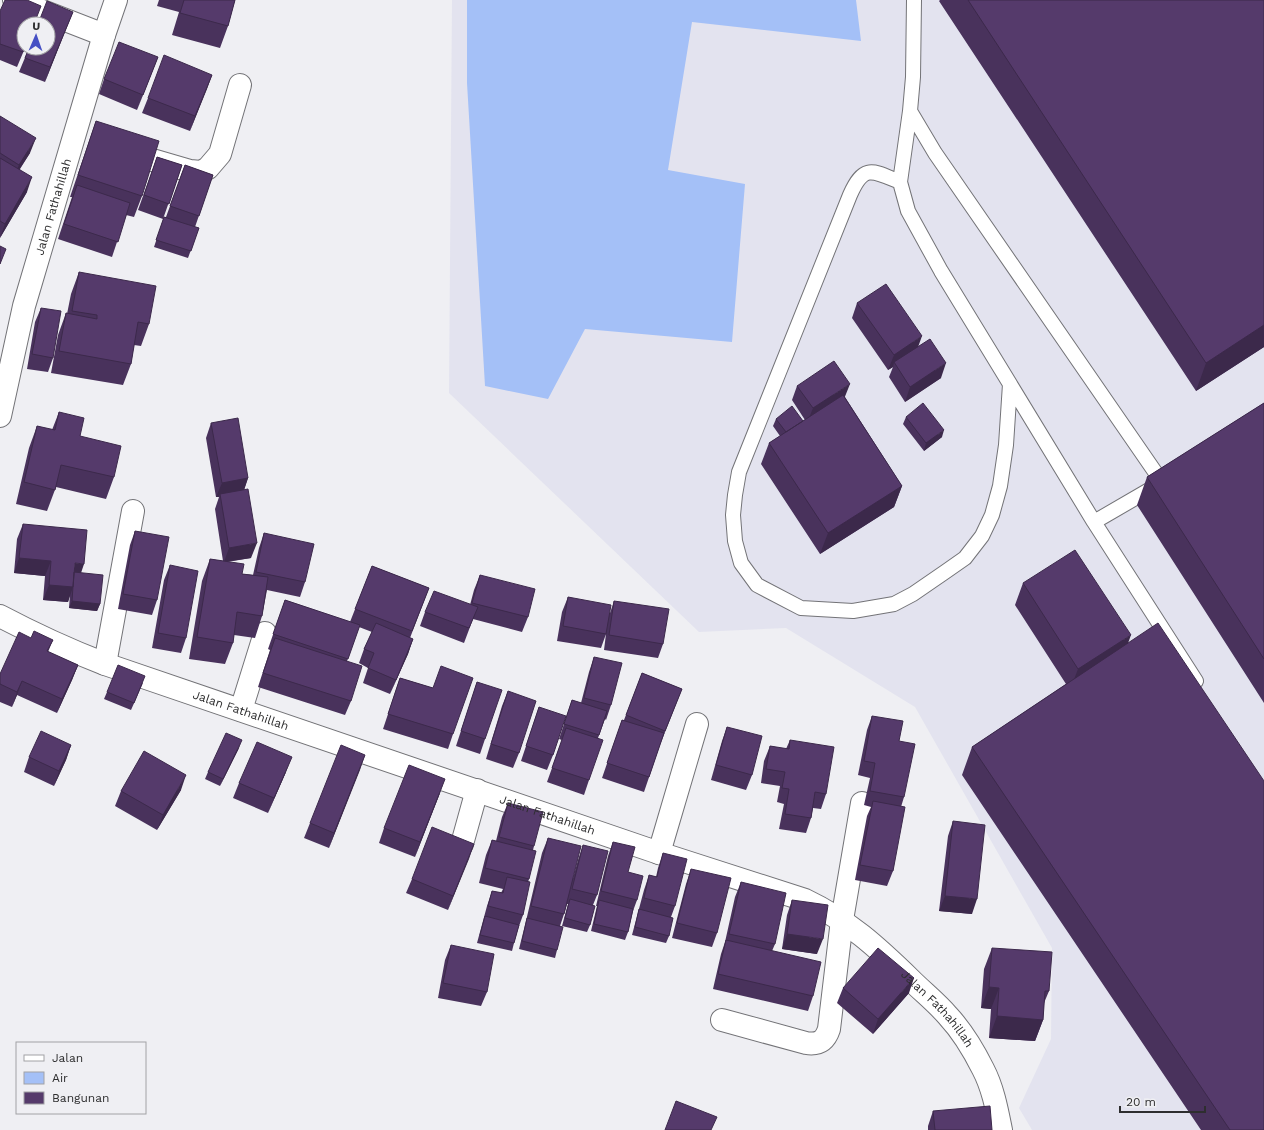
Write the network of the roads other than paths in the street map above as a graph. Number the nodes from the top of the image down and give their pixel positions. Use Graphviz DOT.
graph roads {
  1 [pos="14,0"];
  2 [pos="116,0"];
  3 [pos="914,0"];
  4 [pos="104,35"];
  5 [pos="240,85"];
  6 [pos="910,111"];
  7 [pos="74,137"];
  8 [pos="900,182"];
  9 [pos="1010,384"];
  10 [pos="1,410"];
  11 [pos="1175,474"];
  12 [pos="1162,482"];
  13 [pos="133,511"];
  14 [pos="1094,522"];
  15 [pos="0,616"];
  16 [pos="265,633"];
  17 [pos="105,664"];
  18 [pos="1205,694"];
  19 [pos="241,710"];
  20 [pos="697,724"];
  21 [pos="477,790"];
  22 [pos="862,803"];
  23 [pos="462,844"];
  24 [pos="659,853"];
  25 [pos="842,920"];
  26 [pos="722,1020"];
  27 [pos="1001,1130"];
  1 -- 4 [label="street"];
  2 -- 4 [label="street, Jalan Fathahillah"];
  3 -- 6 [label="lane"];
  4 -- 7 [label="street, Jalan Fathahillah"];
  5 -- 7 [label="street"];
  6 -- 8 [label="lane"];
  6 -- 12 [label="lane"];
  7 -- 10 [label="street, Jalan Fathahillah"];
  8 -- 9 [label="lane"];
  8 -- 9 [label="lane"];
  9 -- 14 [label="lane"];
  11 -- 12 [label="lane"];
  12 -- 14 [label="lane"];
  13 -- 17 [label="street"];
  14 -- 18 [label="lane"];
  15 -- 17 [label="street, Jalan Fathahillah"];
  16 -- 19 [label="street"];
  17 -- 19 [label="street, Jalan Fathahillah"];
  19 -- 21 [label="street, Jalan Fathahillah"];
  20 -- 24 [label="street"];
  21 -- 23 [label="street"];
  21 -- 24 [label="street, Jalan Fathahillah"];
  22 -- 25 [label="street"];
  24 -- 25 [label="street, Jalan Fathahillah"];
  25 -- 26 [label="street"];
  25 -- 27 [label="street, Jalan Fathahillah"];
}
